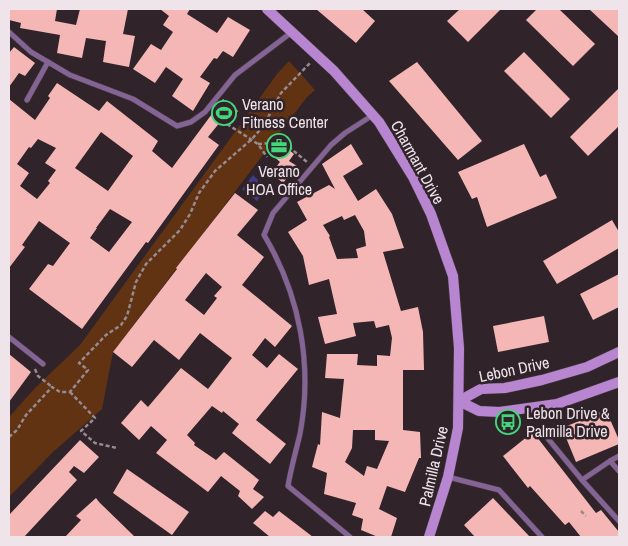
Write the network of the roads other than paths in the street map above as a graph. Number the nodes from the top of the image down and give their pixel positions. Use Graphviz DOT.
graph roads {
  1 [pos="267,9"];
  2 [pos="9,32"];
  3 [pos="292,32"];
  4 [pos="48,62"];
  5 [pos="27,100"];
  6 [pos="373,115"];
  7 [pos="9,337"];
  8 [pos="619,352"];
  9 [pos="43,364"];
  10 [pos="619,382"];
  11 [pos="459,401"];
  12 [pos="545,435"];
  13 [pos="619,456"];
  14 [pos="610,461"];
  15 [pos="619,471"];
  16 [pos="448,476"];
  17 [pos="582,480"];
  18 [pos="619,521"];
  19 [pos="350,537"];
  20 [pos="429,537"];
  21 [pos="542,537"];
  1 -- 3 [label="street, Charmant Drive"];
  2 -- 4 [label="lane"];
  3 -- 4 [label="lane"];
  3 -- 6 [label="street, Charmant Drive"];
  4 -- 5 [label="lane"];
  6 -- 11 [label="street, Charmant Drive"];
  6 -- 19 [label="lane"];
  7 -- 9 [label="lane"];
  8 -- 11 [label="street, Lebon Drive"];
  10 -- 11 [label="street, Lebon Drive"];
  11 -- 16 [label="street, Palmilla Drive"];
  12 -- 17 [label="lane"];
  13 -- 14 [label="lane"];
  14 -- 15 [label="lane"];
  14 -- 17 [label="lane"];
  16 -- 20 [label="street, Palmilla Drive"];
  16 -- 21 [label="lane"];
  17 -- 18 [label="lane"];
}
